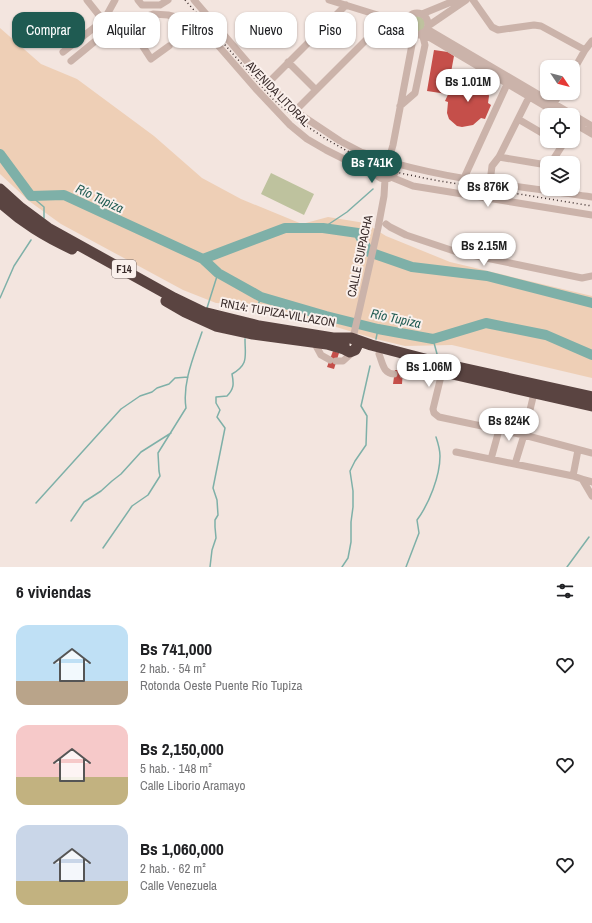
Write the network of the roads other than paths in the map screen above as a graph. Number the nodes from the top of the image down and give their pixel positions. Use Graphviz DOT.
graph roads {
  1 [pos="87,0"];
  2 [pos="115,0"];
  3 [pos="138,0"];
  4 [pos="168,0"];
  5 [pos="194,0"];
  6 [pos="329,0"];
  7 [pos="456,0"];
  8 [pos="466,0"];
  9 [pos="473,0"];
  10 [pos="346,5"];
  11 [pos="97,12"];
  12 [pos="108,12"];
  13 [pos="368,12"];
  14 [pos="418,13"];
  15 [pos="422,14"];
  16 [pos="160,15"];
  17 [pos="93,29"];
  18 [pos="426,30"];
  19 [pos="418,33"];
  20 [pos="592,41"];
  21 [pos="93,43"];
  22 [pos="364,43"];
  23 [pos="168,47"];
  24 [pos="144,48"];
  25 [pos="411,48"];
  26 [pos="585,50"];
  27 [pos="63,52"];
  28 [pos="579,60"];
  29 [pos="71,61"];
  30 [pos="288,62"];
  31 [pos="509,81"];
  32 [pos="267,84"];
  33 [pos="316,90"];
  34 [pos="528,97"];
  35 [pos="556,100"];
  36 [pos="400,106"];
  37 [pos="552,106"];
  38 [pos="295,111"];
  39 [pos="518,119"];
  40 [pos="592,126"];
  41 [pos="580,129"];
  42 [pos="540,132"];
  43 [pos="592,134"];
  44 [pos="499,157"];
  45 [pos="381,158"];
  46 [pos="391,161"];
  47 [pos="540,165"];
  48 [pos="374,171"];
  49 [pos="388,178"];
  50 [pos="464,178"];
  51 [pos="490,182"];
  52 [pos="0,189"];
  53 [pos="592,197"];
  54 [pos="0,202"];
  55 [pos="592,215"];
  56 [pos="386,224"];
  57 [pos="62,240"];
  58 [pos="592,276"];
  59 [pos="234,325"];
  60 [pos="314,342"];
  61 [pos="351,343"];
  62 [pos="380,354"];
  63 [pos="418,365"];
  64 [pos="443,368"];
  65 [pos="394,374"];
  66 [pos="403,375"];
  67 [pos="535,389"];
  68 [pos="592,397"];
  69 [pos="592,406"];
  70 [pos="499,430"];
  71 [pos="524,435"];
  72 [pos="578,450"];
  73 [pos="456,452"];
  74 [pos="592,453"];
  75 [pos="491,459"];
  76 [pos="515,464"];
  77 [pos="573,476"];
  78 [pos="582,480"];
  79 [pos="592,482"];
  80 [pos="592,496"];
  1 -- 11 [label="street"];
  2 -- 12 [label="street"];
  3 -- 4 [label="street"];
  5 -- 32 [label="street"];
  6 -- 10 [label="street"];
  7 -- 15 [label="street"];
  8 -- 18 [label="street"];
  9 -- 26 [label="street"];
  10 -- 13 [label="street"];
  10 -- 30 [label="street"];
  14 -- 15 [label="street"];
  15 -- 18 [label="street"];
  16 -- 48 [label="street, AVENIDA LITORAL"];
  17 -- 27 [label="street"];
  18 -- 19 [label="street"];
  18 -- 31 [label="street"];
  18 -- 36 [label="street"];
  20 -- 26 [label="street"];
  21 -- 29 [label="street, AVENIDA LITORAL"];
  22 -- 33 [label="street"];
  23 -- 24 [label="street"];
  25 -- 36 [label="street"];
  26 -- 28 [label="street"];
  30 -- 32 [label="street"];
  30 -- 33 [label="street"];
  31 -- 34 [label="street"];
  31 -- 37 [label="street"];
  31 -- 50 [label="street"];
  32 -- 38 [label="street"];
  33 -- 38 [label="street"];
  34 -- 37 [label="street"];
  34 -- 39 [label="street"];
  35 -- 37 [label="street"];
  36 -- 46 [label="street"];
  37 -- 40 [label="street"];
  38 -- 45 [label="street"];
  39 -- 42 [label="street"];
  39 -- 44 [label="street"];
  41 -- 43 [label="street"];
  44 -- 47 [label="street"];
  44 -- 51 [label="street"];
  45 -- 46 [label="street"];
  45 -- 48 [label="street"];
  46 -- 49 [label="street"];
  46 -- 50 [label="street"];
  48 -- 49 [label="street"];
  49 -- 55 [label="street"];
  49 -- 61 [label="street, CALLE SUIPACHA"];
  50 -- 51 [label="street"];
  51 -- 53 [label="street"];
  52 -- 57 [label="highway, RN14: TUPIZA-VILLAZON / F14"];
  54 -- 57 [label="highway, RN14: TUPIZA-VILLAZON / F14"];
  56 -- 58 [label="street"];
  57 -- 59 [label="highway, RN14: TUPIZA-VILLAZON / F14"];
  59 -- 60 [label="highway, RN14: TUPIZA-VILLAZON / F14"];
  59 -- 61 [label="highway, RN14: TUPIZA-VILLAZON / F14"];
  60 -- 61 [label="highway, RN14: TUPIZA-VILLAZON / F14"];
  60 -- 61 [label="street"];
  61 -- 62 [label="highway, F14"];
  61 -- 64 [label="highway, F14"];
  62 -- 63 [label="highway, F14"];
  62 -- 65 [label="street"];
  63 -- 64 [label="highway, F14"];
  63 -- 66 [label="street"];
  64 -- 67 [label="highway, F14"];
  64 -- 70 [label="street"];
  67 -- 68 [label="highway, F14"];
  67 -- 69 [label="highway, F14"];
  67 -- 71 [label="street"];
  70 -- 71 [label="street"];
  70 -- 75 [label="street"];
  71 -- 72 [label="street"];
  71 -- 76 [label="street"];
  72 -- 74 [label="street"];
  72 -- 77 [label="street"];
  73 -- 75 [label="street"];
  75 -- 76 [label="street"];
  76 -- 77 [label="street"];
  77 -- 78 [label="street"];
  78 -- 79 [label="street"];
  78 -- 80 [label="street"];
}
